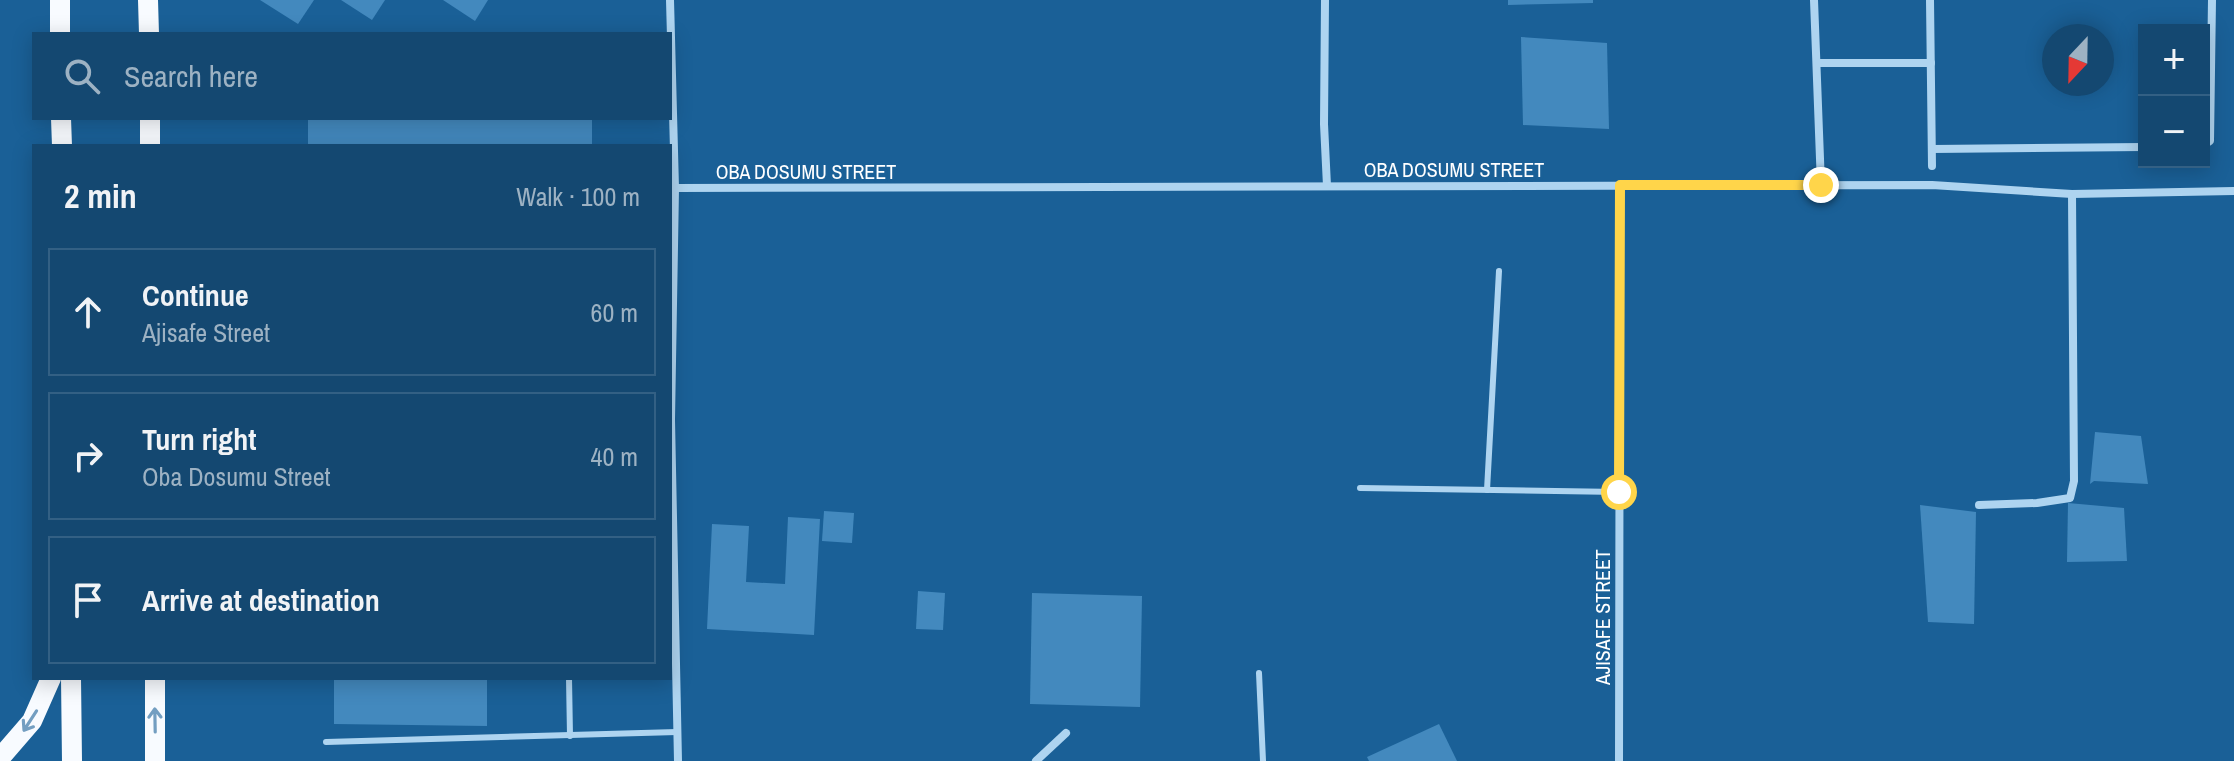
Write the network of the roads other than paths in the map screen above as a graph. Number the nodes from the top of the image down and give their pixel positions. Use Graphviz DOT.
graph roads {
  1 [pos="68,0"];
  2 [pos="139,0"];
  3 [pos="148,0"];
  4 [pos="670,0"];
  5 [pos="1325,0"];
  6 [pos="1814,0"];
  7 [pos="1930,0"];
  8 [pos="2212,0"];
  9 [pos="60,18"];
  10 [pos="149,30"];
  11 [pos="671,32"];
  12 [pos="1817,63"];
  13 [pos="1931,63"];
  14 [pos="672,75"];
  15 [pos="61,120"];
  16 [pos="150,120"];
  17 [pos="2210,141"];
  18 [pos="62,144"];
  19 [pos="150,144"];
  20 [pos="2138,147"];
  21 [pos="1932,149"];
  22 [pos="1932,166"];
  23 [pos="1620,185"];
  24 [pos="1821,185"];
  25 [pos="1327,186"];
  26 [pos="675,188"];
  27 [pos="2234,191"];
  28 [pos="2072,194"];
  29 [pos="1499,271"];
  30 [pos="672,327"];
  31 [pos="1360,488"];
  32 [pos="1487,490"];
  33 [pos="1619,492"];
  34 [pos="1979,505"];
  35 [pos="672,509"];
  36 [pos="1259,673"];
  37 [pos="50,680"];
  38 [pos="71,680"];
  39 [pos="155,680"];
  40 [pos="569,680"];
  41 [pos="677,732"];
  42 [pos="1066,733"];
  43 [pos="570,736"];
  44 [pos="326,742"];
  45 [pos="0,758"];
  46 [pos="72,761"];
  47 [pos="155,761"];
  48 [pos="678,761"];
  49 [pos="1036,761"];
  50 [pos="1263,761"];
  51 [pos="1619,761"];
  1 -- 9 [label="main road"];
  2 -- 10 [label="main road"];
  3 -- 10 [label="main road"];
  4 -- 11 [label="street"];
  5 -- 25 [label="street"];
  6 -- 12 [label="street"];
  7 -- 13 [label="street"];
  8 -- 17 [label="street"];
  12 -- 13 [label="street"];
  12 -- 24 [label="street"];
  13 -- 21 [label="street"];
  14 -- 26 [label="street"];
  15 -- 18 [label="main road"];
  16 -- 19 [label="main road"];
  20 -- 21 [label="street"];
  21 -- 22 [label="street"];
  23 -- 24 [label="street, OBA DOSUMU STREET"];
  23 -- 25 [label="street, OBA DOSUMU STREET"];
  23 -- 33 [label="street, AJISAFE STREET"];
  24 -- 28 [label="street, OBA DOSUMU STREET"];
  25 -- 26 [label="street, OBA DOSUMU STREET"];
  26 -- 30 [label="street"];
  27 -- 28 [label="street, OBA DOSUMU STREET"];
  28 -- 34 [label="street"];
  29 -- 32 [label="lane"];
  31 -- 32 [label="lane"];
  32 -- 33 [label="lane"];
  33 -- 51 [label="street, AJISAFE STREET"];
  35 -- 41 [label="street"];
  36 -- 50 [label="lane"];
  37 -- 45 [label="main road, one-way"];
  38 -- 46 [label="main road"];
  47 -- 39 [label="main road, one-way"];
  40 -- 43 [label="lane"];
  41 -- 43 [label="lane"];
  41 -- 48 [label="street"];
  42 -- 49 [label="street"];
  43 -- 44 [label="lane"];
}
